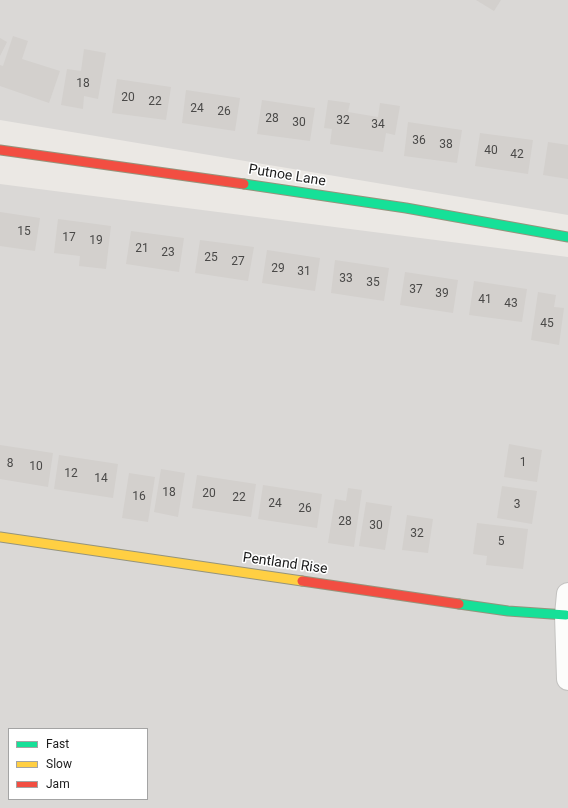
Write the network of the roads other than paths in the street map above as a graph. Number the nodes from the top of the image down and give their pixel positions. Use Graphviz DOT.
graph roads {
  1 [pos="0,150"];
  2 [pos="568,237"];
  3 [pos="0,537"];
  4 [pos="568,594"];
  5 [pos="566,615"];
  6 [pos="568,679"];
  1 -- 2 [label="street, Putnoe Lane"];
  3 -- 5 [label="street, Pentland Rise"];
  4 -- 5 [label="street"];
  5 -- 6 [label="street"];
}
